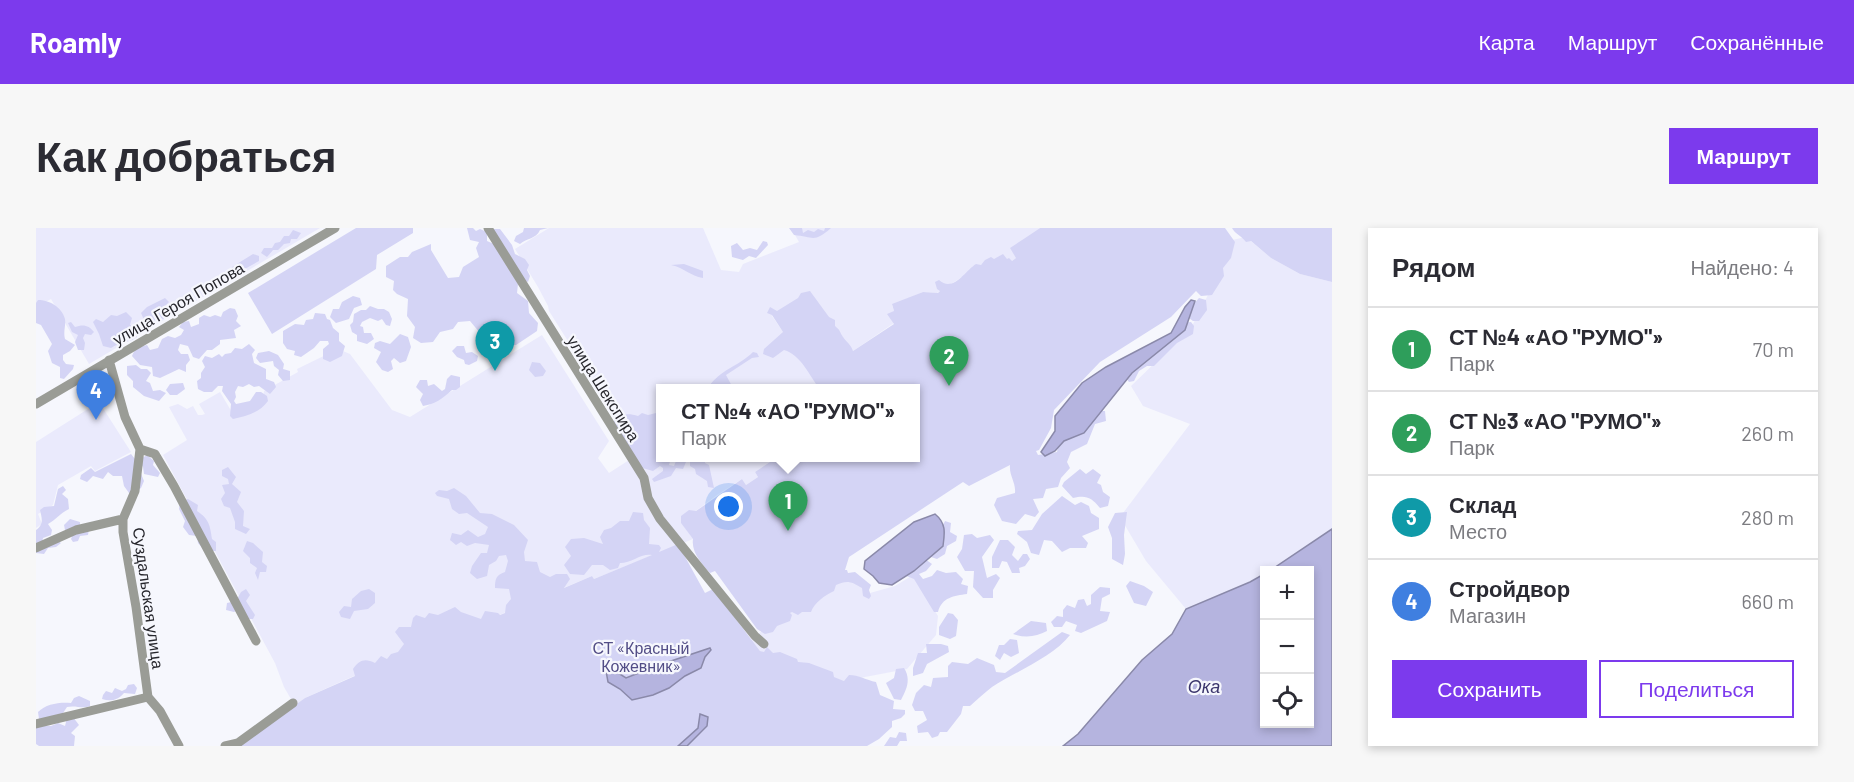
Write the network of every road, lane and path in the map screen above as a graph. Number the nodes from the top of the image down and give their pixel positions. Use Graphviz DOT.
graph roads {
  1 [pos="335,228"];
  2 [pos="488,228"];
  3 [pos="110,360"];
  4 [pos="36,404"];
  5 [pos="140,449"];
  6 [pos="123,519"];
  7 [pos="36,548"];
  8 [pos="256,641"];
  9 [pos="764,644"];
  10 [pos="148,698"];
  11 [pos="293,703"];
  12 [pos="36,724"];
  13 [pos="179,746"];
  14 [pos="225,746"];
  1 -- 3 [label="street, улица Героя Попова"];
  2 -- 9 [label="street, улица Шекспира"];
  3 -- 4 [label="street, улица Героя Попова"];
  3 -- 5 [label="street"];
  5 -- 6 [label="street, Суздальская улица"];
  5 -- 8 [label="street"];
  6 -- 7 [label="street"];
  6 -- 10 [label="street, Суздальская улица"];
  10 -- 12 [label="street"];
  10 -- 13 [label="street"];
  11 -- 14 [label="street"];
}
